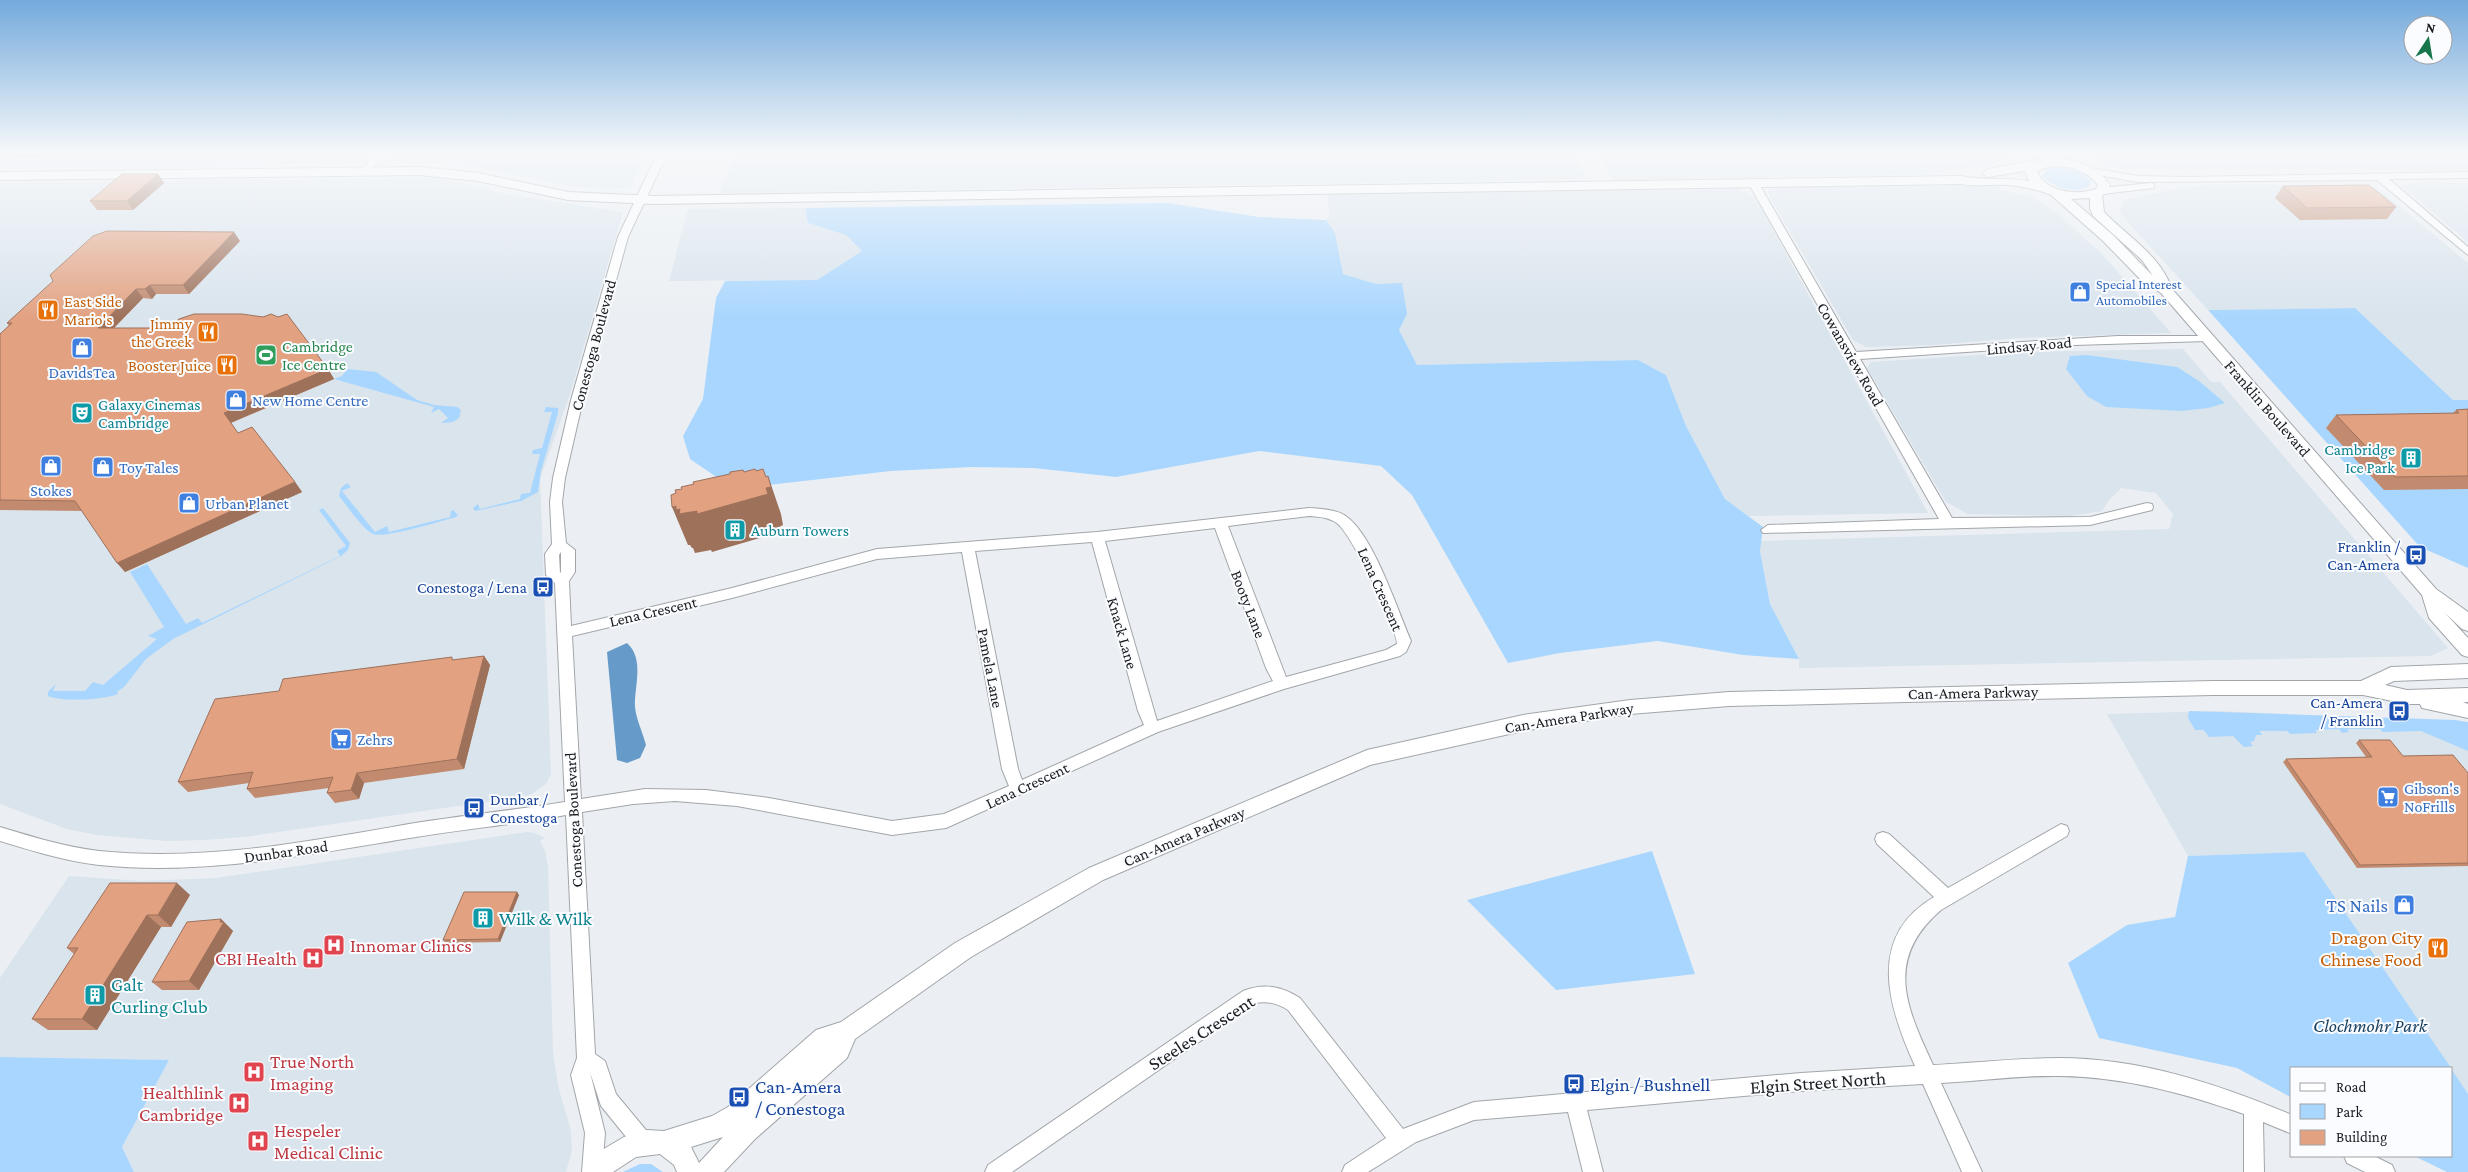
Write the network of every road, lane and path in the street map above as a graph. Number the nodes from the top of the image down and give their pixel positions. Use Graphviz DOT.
graph roads {
  1 [pos="637,209"];
  2 [pos="1768,209"];
  3 [pos="2073,209"];
  4 [pos="2096,209"];
  5 [pos="2417,209"];
  6 [pos="2468,252"];
  7 [pos="2166,290"];
  8 [pos="2207,338"];
  9 [pos="1852,356"];
  10 [pos="2147,507"];
  11 [pos="1220,523"];
  12 [pos="1948,523"];
  13 [pos="1768,530"];
  14 [pos="1097,538"];
  15 [pos="968,547"];
  16 [pos="2430,593"];
  17 [pos="2468,624"];
  18 [pos="564,633"];
  19 [pos="2468,650"];
  20 [pos="2468,671"];
  21 [pos="1282,684"];
  22 [pos="2363,688"];
  23 [pos="2468,695"];
  24 [pos="2407,697"];
  25 [pos="2468,711"];
  26 [pos="1153,728"];
  27 [pos="1018,788"];
  28 [pos="572,807"];
  29 [pos="2061,831"];
  30 [pos="0,834"];
  31 [pos="1884,839"];
  32 [pos="1947,898"];
  33 [pos="847,1031"];
  34 [pos="586,1058"];
  35 [pos="1928,1075"];
  36 [pos="1575,1102"];
  37 [pos="2253,1108"];
  38 [pos="2290,1124"];
  39 [pos="1400,1140"];
  40 [pos="653,1142"];
  41 [pos="2356,1157"];
  42 [pos="594,1172"];
  43 [pos="690,1172"];
  44 [pos="707,1172"];
  45 [pos="995,1172"];
  46 [pos="1352,1172"];
  47 [pos="1593,1172"];
  48 [pos="1972,1172"];
  49 [pos="2254,1172"];
  50 [pos="2385,1172"];
  1 -- 18 [label="street, Conestoga Boulevard"];
  2 -- 9 [label="street, Cowansview Road"];
  3 -- 7 [label="main road, Franklin Boulevard"];
  4 -- 7 [label="main road, Franklin Boulevard"];
  5 -- 6 [label="street"];
  7 -- 8 [label="main road, Franklin Boulevard"];
  8 -- 9 [label="street, Lindsay Road"];
  8 -- 16 [label="main road, Franklin Boulevard"];
  9 -- 12 [label="street, Cowansview Road"];
  10 -- 12 [label="street"];
  11 -- 14 [label="street, Lena Crescent"];
  11 -- 21 [label="street, Booty Lane"];
  11 -- 21 [label="street, Lena Crescent"];
  12 -- 13 [label="street"];
  14 -- 15 [label="street, Lena Crescent"];
  14 -- 26 [label="street, Knack Lane"];
  15 -- 18 [label="street, Lena Crescent"];
  15 -- 27 [label="street, Pamela Lane"];
  16 -- 17 [label="main road, Franklin Boulevard"];
  16 -- 19 [label="main road, Franklin Boulevard"];
  18 -- 28 [label="street, Conestoga Boulevard"];
  20 -- 22 [label="main road, Can-Amera Parkway"];
  21 -- 26 [label="street, Lena Crescent"];
  22 -- 24 [label="main road, Can-Amera Parkway"];
  22 -- 33 [label="main road, Can-Amera Parkway"];
  23 -- 24 [label="main road, Can-Amera Parkway"];
  24 -- 25 [label="main road"];
  26 -- 27 [label="street, Lena Crescent"];
  27 -- 28 [label="street, Lena Crescent"];
  28 -- 30 [label="street, Dunbar Road"];
  28 -- 34 [label="street, Conestoga Boulevard"];
  29 -- 32 [label="street"];
  31 -- 32 [label="street"];
  32 -- 35 [label="street"];
  33 -- 40 [label="main road, Can-Amera Parkway"];
  33 -- 44 [label="main road, Can-Amera Parkway"];
  34 -- 40 [label="street"];
  34 -- 42 [label="street, Conestoga Boulevard"];
  35 -- 36 [label="street, Elgin Street North"];
  35 -- 37 [label="street, Elgin Street North"];
  35 -- 48 [label="street"];
  36 -- 39 [label="street, Elgin Street North"];
  36 -- 47 [label="street"];
  37 -- 38 [label="street, Elgin Street North"];
  37 -- 49 [label="street"];
  39 -- 45 [label="street, Steeles Crescent"];
  39 -- 46 [label="street, Elgin Street North"];
  40 -- 42 [label="main road, Can-Amera Parkway"];
  40 -- 43 [label="main road"];
  41 -- 50 [label="street"];
}
